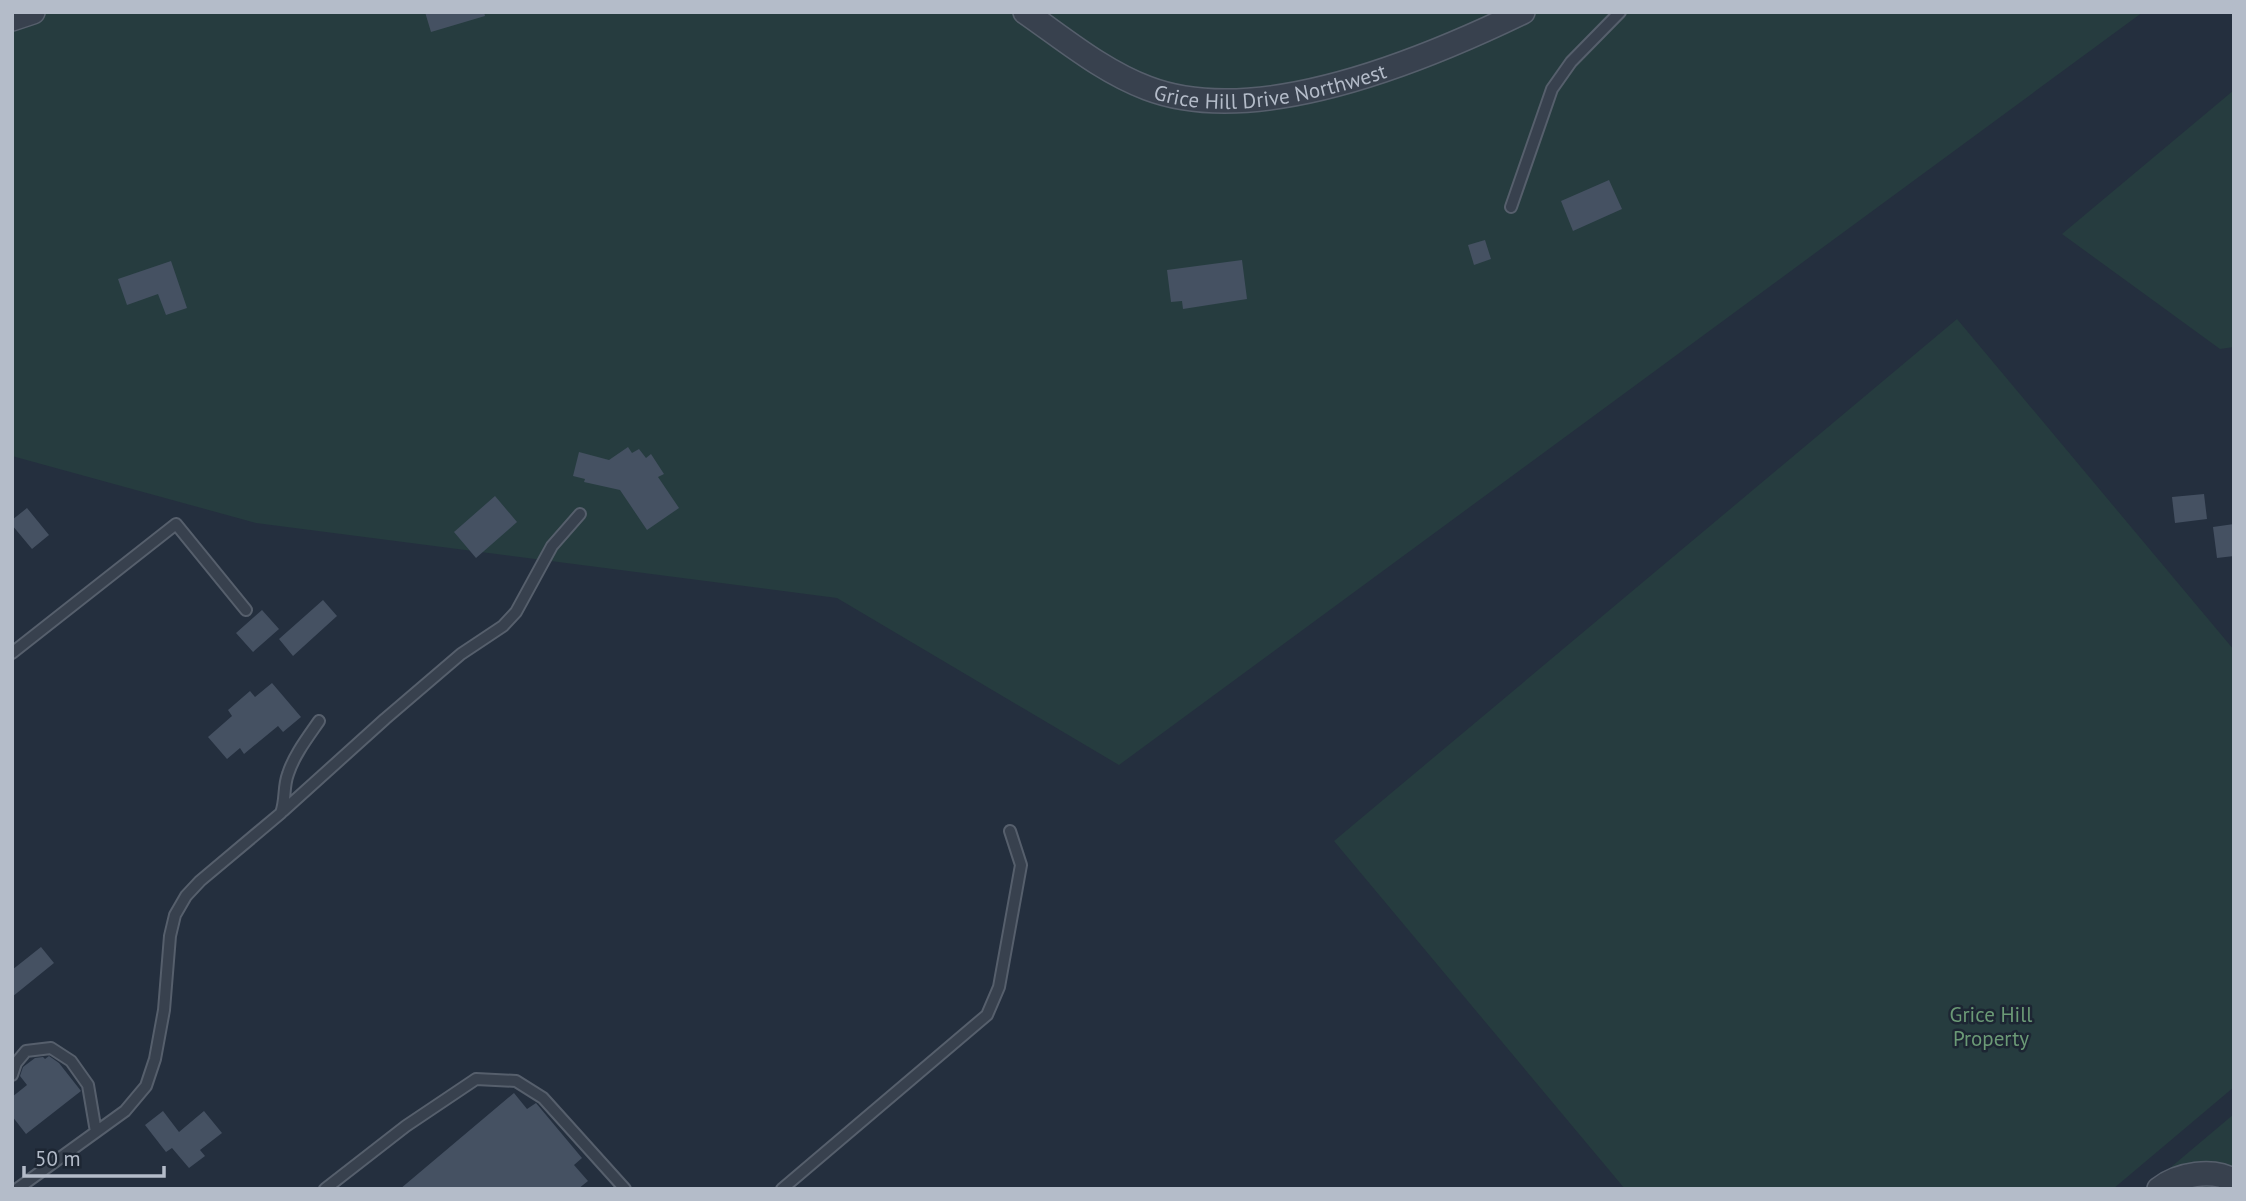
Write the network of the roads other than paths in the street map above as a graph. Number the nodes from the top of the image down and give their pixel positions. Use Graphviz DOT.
graph roads {
  1 [pos="33,12"];
  2 [pos="1025,12"];
  3 [pos="1523,12"];
  4 [pos="1620,12"];
  5 [pos="12,19"];
  6 [pos="1511,206"];
  7 [pos="580,514"];
  8 [pos="246,610"];
  9 [pos="12,653"];
  10 [pos="319,720"];
  11 [pos="281,813"];
  12 [pos="1010,831"];
  13 [pos="12,1075"];
  14 [pos="96,1132"];
  15 [pos="2234,1181"];
  16 [pos="17,1189"];
  17 [pos="325,1189"];
  18 [pos="625,1189"];
  19 [pos="782,1189"];
  20 [pos="2159,1189"];
  1 -- 5 [label="street"];
  2 -- 3 [label="street, Grice Hill Drive Northwest"];
  4 -- 6 [label="lane"];
  7 -- 11 [label="lane"];
  8 -- 9 [label="lane"];
  10 -- 11 [label="lane"];
  11 -- 14 [label="lane"];
  12 -- 19 [label="lane"];
  13 -- 14 [label="lane"];
  14 -- 16 [label="lane"];
  15 -- 20 [label="street"];
  17 -- 18 [label="lane"];
}
